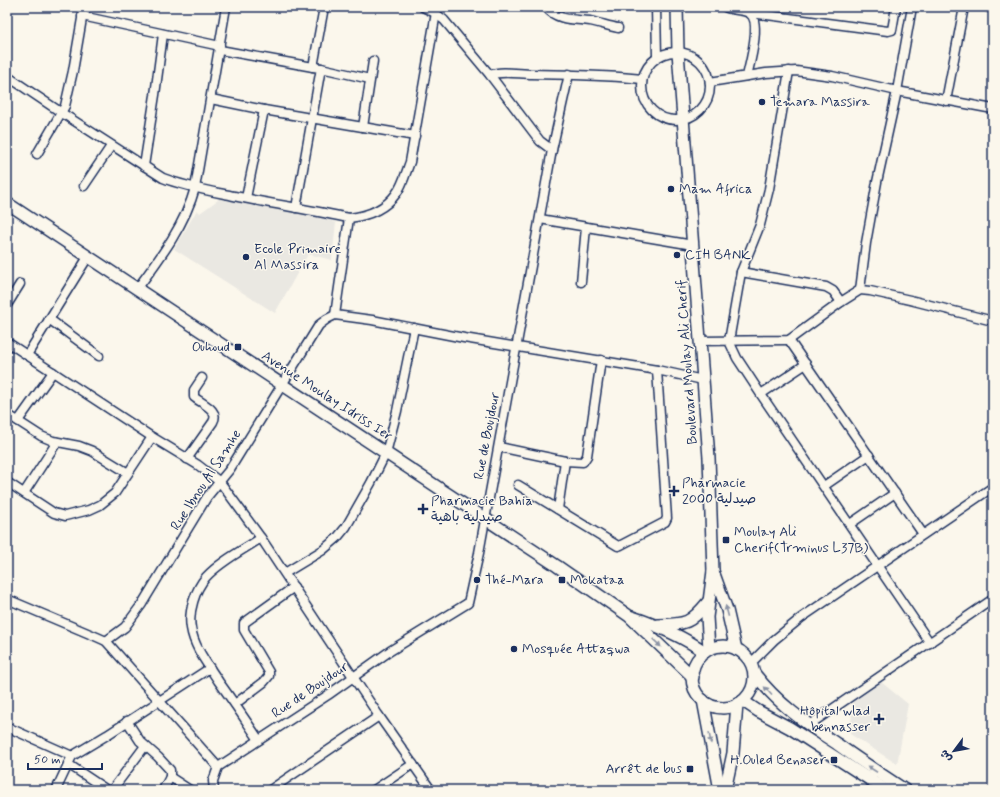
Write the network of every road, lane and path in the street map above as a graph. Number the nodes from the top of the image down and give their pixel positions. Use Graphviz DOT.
graph roads {
  1 [pos="84,7"];
  2 [pos="226,7"];
  3 [pos="324,7"];
  4 [pos="423,7"];
  5 [pos="546,7"];
  6 [pos="656,7"];
  7 [pos="677,7"];
  8 [pos="725,7"];
  9 [pos="896,7"];
  10 [pos="912,7"];
  11 [pos="964,7"];
  12 [pos="987,7"];
  13 [pos="993,8"];
  14 [pos="436,10"];
  15 [pos="751,13"];
  16 [pos="82,16"];
  17 [pos="618,28"];
  18 [pos="163,34"];
  19 [pos="220,48"];
  20 [pos="678,52"];
  21 [pos="657,57"];
  22 [pos="373,61"];
  23 [pos="317,68"];
  24 [pos="789,71"];
  25 [pos="569,74"];
  26 [pos="490,75"];
  27 [pos="7,76"];
  28 [pos="747,76"];
  29 [pos="370,79"];
  30 [pos="642,79"];
  31 [pos="710,82"];
  32 [pos="898,91"];
  33 [pos="211,99"];
  34 [pos="946,101"];
  35 [pos="993,109"];
  36 [pos="264,110"];
  37 [pos="62,113"];
  38 [pos="313,118"];
  39 [pos="684,119"];
  40 [pos="363,127"];
  41 [pos="415,136"];
  42 [pos="111,146"];
  43 [pos="552,150"];
  44 [pos="37,154"];
  45 [pos="144,166"];
  46 [pos="84,186"];
  47 [pos="195,188"];
  48 [pos="246,198"];
  49 [pos="7,203"];
  50 [pos="296,208"];
  51 [pos="349,218"];
  52 [pos="540,220"];
  53 [pos="586,227"];
  54 [pos="693,245"];
  55 [pos="88,257"];
  56 [pos="741,272"];
  57 [pos="580,282"];
  58 [pos="20,284"];
  59 [pos="137,289"];
  60 [pos="860,290"];
  61 [pos="841,302"];
  62 [pos="7,305"];
  63 [pos="335,315"];
  64 [pos="49,319"];
  65 [pos="993,320"];
  66 [pos="414,328"];
  67 [pos="789,340"];
  68 [pos="729,341"];
  69 [pos="7,342"];
  70 [pos="700,342"];
  71 [pos="517,347"];
  72 [pos="27,355"];
  73 [pos="100,356"];
  74 [pos="601,360"];
  75 [pos="806,364"];
  76 [pos="657,370"];
  77 [pos="53,372"];
  78 [pos="202,378"];
  79 [pos="703,380"];
  80 [pos="282,385"];
  81 [pos="761,394"];
  82 [pos="7,414"];
  83 [pos="18,421"];
  84 [pos="152,438"];
  85 [pos="57,442"];
  86 [pos="498,447"];
  87 [pos="386,453"];
  88 [pos="869,455"];
  89 [pos="187,459"];
  90 [pos="565,461"];
  91 [pos="128,473"];
  92 [pos="7,482"];
  93 [pos="220,482"];
  94 [pos="518,485"];
  95 [pos="824,486"];
  96 [pos="993,487"];
  97 [pos="24,493"];
  98 [pos="894,493"];
  99 [pos="558,509"];
  100 [pos="484,519"];
  101 [pos="850,524"];
  102 [pos="923,534"];
  103 [pos="261,538"];
  104 [pos="878,566"];
  105 [pos="713,571"];
  106 [pos="285,574"];
  107 [pos="294,587"];
  108 [pos="993,598"];
  109 [pos="7,599"];
  110 [pos="708,602"];
  111 [pos="629,616"];
  112 [pos="656,625"];
  113 [pos="106,641"];
  114 [pos="930,643"];
  115 [pos="736,649"];
  116 [pos="707,651"];
  117 [pos="210,668"];
  118 [pos="752,668"];
  119 [pos="353,677"];
  120 [pos="693,677"];
  121 [pos="158,700"];
  122 [pos="703,700"];
  123 [pos="740,703"];
  124 [pos="235,704"];
  125 [pos="379,716"];
  126 [pos="127,721"];
  127 [pos="809,725"];
  128 [pos="7,727"];
  129 [pos="259,740"];
  130 [pos="145,746"];
  131 [pos="72,756"];
  132 [pos="68,764"];
  133 [pos="413,764"];
  134 [pos="218,767"];
  135 [pos="170,777"];
  136 [pos="56,790"];
  137 [pos="107,790"];
  138 [pos="112,790"];
  139 [pos="163,790"];
  140 [pos="190,790"];
  141 [pos="213,790"];
  142 [pos="270,790"];
  143 [pos="374,790"];
  144 [pos="431,790"];
  145 [pos="720,790"];
  146 [pos="725,790"];
  147 [pos="886,790"];
  148 [pos="905,790"];
  1 -- 16 [label="street"];
  2 -- 19 [label="street"];
  3 -- 23 [label="street"];
  4 -- 14 [label="street"];
  5 -- 17 [label="street"];
  6 -- 21 [label="street"];
  7 -- 20 [label="main road, Boulevard Moulay Ali Cherif"];
  8 -- 15 [label="street"];
  9 -- 15 [label="street"];
  10 -- 32 [label="street"];
  11 -- 34 [label="street"];
  12 -- 13 [label="street"];
  14 -- 26 [label="street"];
  14 -- 41 [label="street"];
  15 -- 28 [label="street"];
  16 -- 18 [label="street"];
  16 -- 37 [label="street"];
  18 -- 19 [label="street"];
  18 -- 45 [label="street"];
  19 -- 23 [label="street"];
  19 -- 33 [label="street"];
  20 -- 21 [label="street"];
  20 -- 31 [label="street"];
  20 -- 39 [label="main road, Boulevard Moulay Ali Cherif"];
  21 -- 30 [label="street"];
  22 -- 29 [label="street"];
  23 -- 29 [label="street"];
  23 -- 38 [label="street"];
  24 -- 28 [label="street"];
  24 -- 32 [label="street"];
  24 -- 56 [label="street"];
  25 -- 26 [label="street"];
  25 -- 30 [label="street"];
  25 -- 43 [label="street, Rue de Boujdour"];
  26 -- 43 [label="street"];
  27 -- 37 [label="street"];
  28 -- 31 [label="street"];
  29 -- 40 [label="street"];
  30 -- 39 [label="street"];
  31 -- 39 [label="street"];
  32 -- 34 [label="street"];
  32 -- 60 [label="street"];
  33 -- 36 [label="street"];
  33 -- 47 [label="street"];
  34 -- 35 [label="street"];
  36 -- 38 [label="street"];
  36 -- 48 [label="street"];
  37 -- 42 [label="street"];
  37 -- 44 [label="street"];
  38 -- 40 [label="street"];
  38 -- 50 [label="street"];
  39 -- 54 [label="main road, Boulevard Moulay Ali Cherif"];
  40 -- 41 [label="street"];
  41 -- 51 [label="street"];
  42 -- 45 [label="street"];
  42 -- 46 [label="street"];
  43 -- 52 [label="street, Rue de Boujdour"];
  45 -- 47 [label="street"];
  47 -- 48 [label="street"];
  47 -- 59 [label="street"];
  48 -- 50 [label="street"];
  49 -- 55 [label="main road, Avenue Moulay Idriss Ier"];
  50 -- 51 [label="street"];
  51 -- 63 [label="street"];
  52 -- 53 [label="street"];
  52 -- 71 [label="street, Rue de Boujdour"];
  53 -- 54 [label="street"];
  53 -- 57 [label="street"];
  54 -- 70 [label="main road, Boulevard Moulay Ali Cherif"];
  55 -- 59 [label="main road, Avenue Moulay Idriss Ier"];
  55 -- 64 [label="street"];
  56 -- 61 [label="street"];
  56 -- 68 [label="street"];
  58 -- 62 [label="street"];
  59 -- 80 [label="main road, Avenue Moulay Idriss Ier"];
  60 -- 61 [label="street"];
  60 -- 65 [label="street"];
  61 -- 67 [label="street"];
  63 -- 66 [label="street"];
  63 -- 80 [label="street, Rue Ibnou Al Samhe"];
  64 -- 72 [label="street"];
  64 -- 73 [label="street"];
  66 -- 71 [label="street"];
  66 -- 87 [label="street"];
  67 -- 68 [label="street"];
  67 -- 75 [label="street"];
  68 -- 70 [label="street"];
  68 -- 81 [label="street"];
  69 -- 72 [label="street"];
  70 -- 79 [label="main road, Boulevard Moulay Ali Cherif"];
  71 -- 74 [label="street"];
  71 -- 86 [label="street, Rue de Boujdour"];
  72 -- 77 [label="street"];
  74 -- 76 [label="street"];
  74 -- 90 [label="street"];
  75 -- 81 [label="street"];
  75 -- 88 [label="street"];
  76 -- 79 [label="street"];
  76 -- 99 [label="street"];
  77 -- 83 [label="street"];
  77 -- 84 [label="street"];
  78 -- 89 [label="street"];
  79 -- 105 [label="main road, Boulevard Moulay Ali Cherif"];
  80 -- 87 [label="main road, Avenue Moulay Idriss Ier"];
  80 -- 93 [label="street, Rue Ibnou Al Samhe"];
  81 -- 95 [label="street"];
  82 -- 83 [label="street"];
  83 -- 85 [label="street"];
  84 -- 89 [label="street"];
  84 -- 91 [label="street"];
  85 -- 91 [label="street"];
  85 -- 97 [label="street"];
  86 -- 90 [label="street"];
  86 -- 100 [label="street, Rue de Boujdour"];
  87 -- 100 [label="main road, Avenue Moulay Idriss Ier"];
  87 -- 106 [label="street"];
  88 -- 95 [label="street"];
  88 -- 98 [label="street"];
  89 -- 93 [label="street"];
  90 -- 99 [label="street"];
  91 -- 97 [label="street"];
  92 -- 97 [label="street"];
  93 -- 103 [label="street"];
  93 -- 113 [label="street, Rue Ibnou Al Samhe"];
  94 -- 99 [label="street"];
  95 -- 101 [label="street"];
  96 -- 102 [label="street"];
  98 -- 101 [label="street"];
  98 -- 102 [label="street"];
  100 -- 111 [label="main road, Avenue Moulay Idriss Ier"];
  100 -- 119 [label="street, Rue de Boujdour"];
  101 -- 104 [label="street"];
  102 -- 104 [label="street"];
  103 -- 106 [label="street"];
  103 -- 117 [label="street"];
  104 -- 114 [label="street"];
  104 -- 118 [label="street"];
  105 -- 110 [label="main road, Boulevard Moulay Ali Cherif"];
  115 -- 105 [label="main road, Boulevard Moulay Ali Cherif, one-way"];
  106 -- 107 [label="street"];
  107 -- 119 [label="street"];
  107 -- 124 [label="street"];
  108 -- 114 [label="street"];
  109 -- 113 [label="street"];
  110 -- 112 [label="main road"];
  110 -- 116 [label="main road, Boulevard Moulay Ali Cherif"];
  111 -- 112 [label="main road"];
  111 -- 120 [label="main road, one-way"];
  112 -- 116 [label="main road"];
  113 -- 121 [label="street"];
  114 -- 127 [label="street"];
  115 -- 116 [label="main road"];
  115 -- 118 [label="main road"];
  116 -- 120 [label="main road"];
  117 -- 121 [label="street"];
  117 -- 124 [label="street"];
  118 -- 123 [label="main road"];
  127 -- 118 [label="main road, one-way"];
  119 -- 125 [label="street"];
  119 -- 129 [label="street, Rue de Boujdour"];
  120 -- 122 [label="main road"];
  121 -- 126 [label="street"];
  121 -- 134 [label="street"];
  122 -- 123 [label="main road"];
  122 -- 145 [label="main road, one-way"];
  123 -- 146 [label="main road"];
  123 -- 147 [label="main road"];
  124 -- 129 [label="street"];
  125 -- 133 [label="street"];
  125 -- 142 [label="street"];
  126 -- 130 [label="street"];
  126 -- 131 [label="street"];
  148 -- 127 [label="main road, one-way"];
  128 -- 131 [label="street"];
  129 -- 134 [label="street, Rue de Boujdour"];
  130 -- 135 [label="street"];
  130 -- 138 [label="street"];
  131 -- 132 [label="street"];
  132 -- 136 [label="street"];
  132 -- 137 [label="street"];
  133 -- 143 [label="street"];
  133 -- 144 [label="street"];
  134 -- 141 [label="street"];
  135 -- 139 [label="street"];
  135 -- 140 [label="street"];
}
